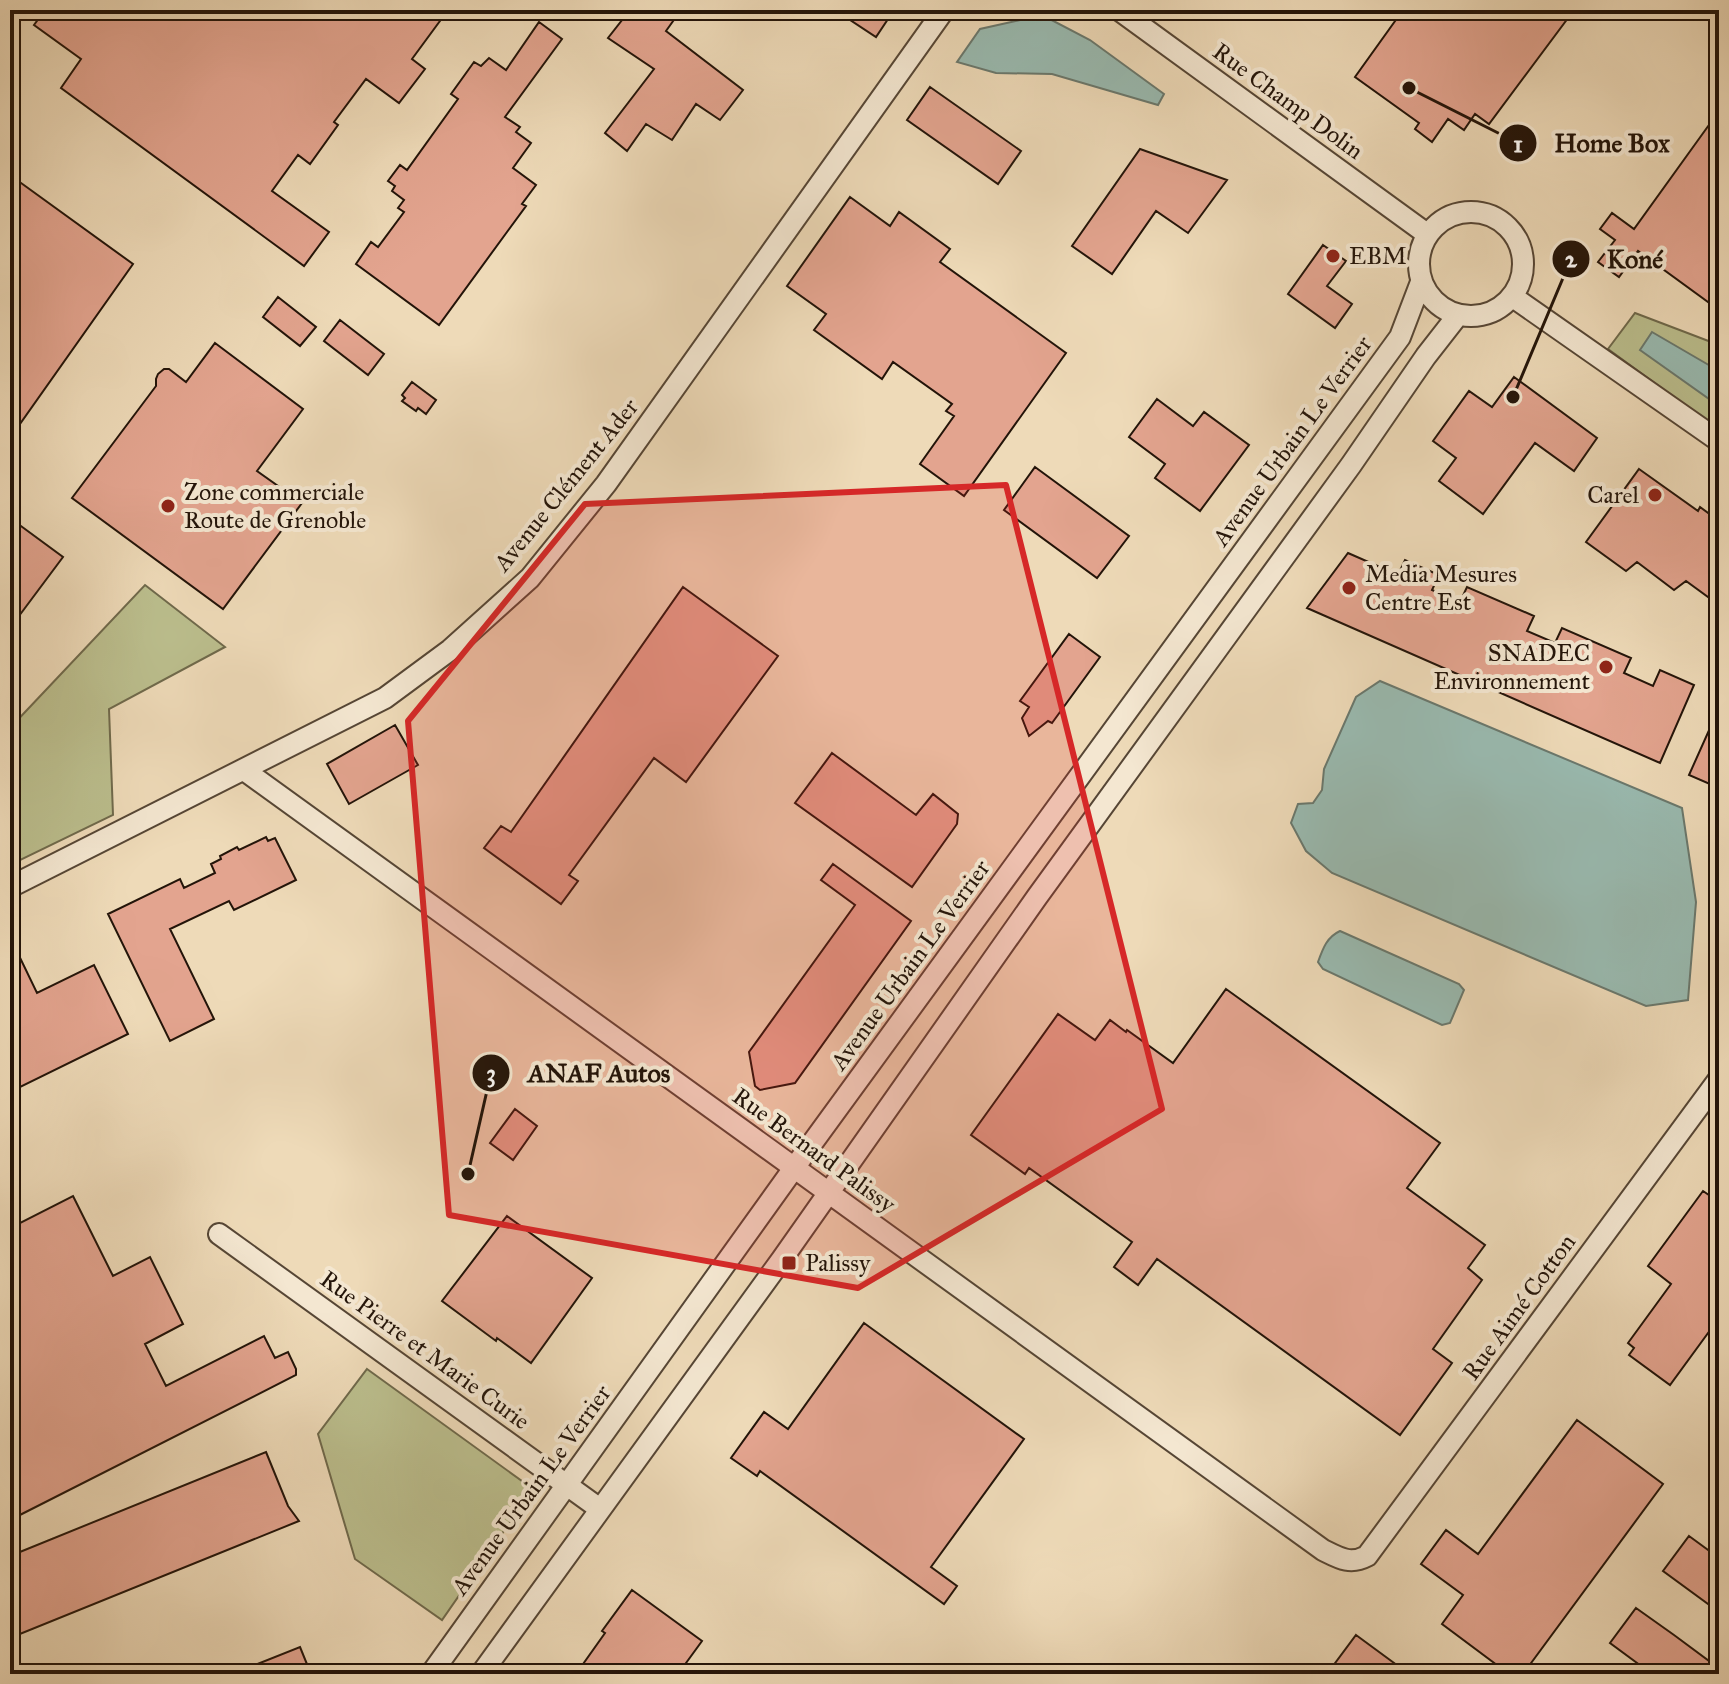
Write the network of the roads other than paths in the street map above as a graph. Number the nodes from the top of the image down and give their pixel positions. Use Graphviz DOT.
graph roads {
  1 [pos="944,10"];
  2 [pos="1119,10"];
  3 [pos="1427,234"];
  4 [pos="1421,282"];
  5 [pos="1513,297"];
  6 [pos="1458,315"];
  7 [pos="1719,441"];
  8 [pos="244,770"];
  9 [pos="10,887"];
  10 [pos="1719,1079"];
  11 [pos="794,1168"];
  12 [pos="829,1193"];
  13 [pos="219,1234"];
  14 [pos="567,1485"];
  15 [pos="600,1509"];
  16 [pos="1358,1561"];
  17 [pos="431,1674"];
  18 [pos="481,1674"];
  1 -- 8 [label="street, Avenue Clément Ader"];
  2 -- 3 [label="street, Rue Champ Dolin"];
  3 -- 4 [label="street"];
  3 -- 5 [label="street"];
  4 -- 6 [label="street"];
  4 -- 11 [label="street, Avenue Urbain Le Verrier"];
  5 -- 6 [label="street"];
  5 -- 7 [label="street"];
  6 -- 12 [label="street"];
  8 -- 9 [label="street, Avenue Clément Ader"];
  8 -- 11 [label="street, Rue Bernard Palissy"];
  10 -- 16 [label="street, Rue Aimé Cotton"];
  11 -- 12 [label="street, Rue Bernard Palissy"];
  11 -- 14 [label="street, Avenue Urbain Le Verrier"];
  12 -- 15 [label="street"];
  12 -- 16 [label="street, Rue Bernard Palissy"];
  13 -- 14 [label="street, Rue Pierre et Marie Curie"];
  14 -- 15 [label="street, Rue Pierre et Marie Curie"];
  14 -- 17 [label="street, Avenue Urbain Le Verrier"];
  15 -- 18 [label="street"];
}
